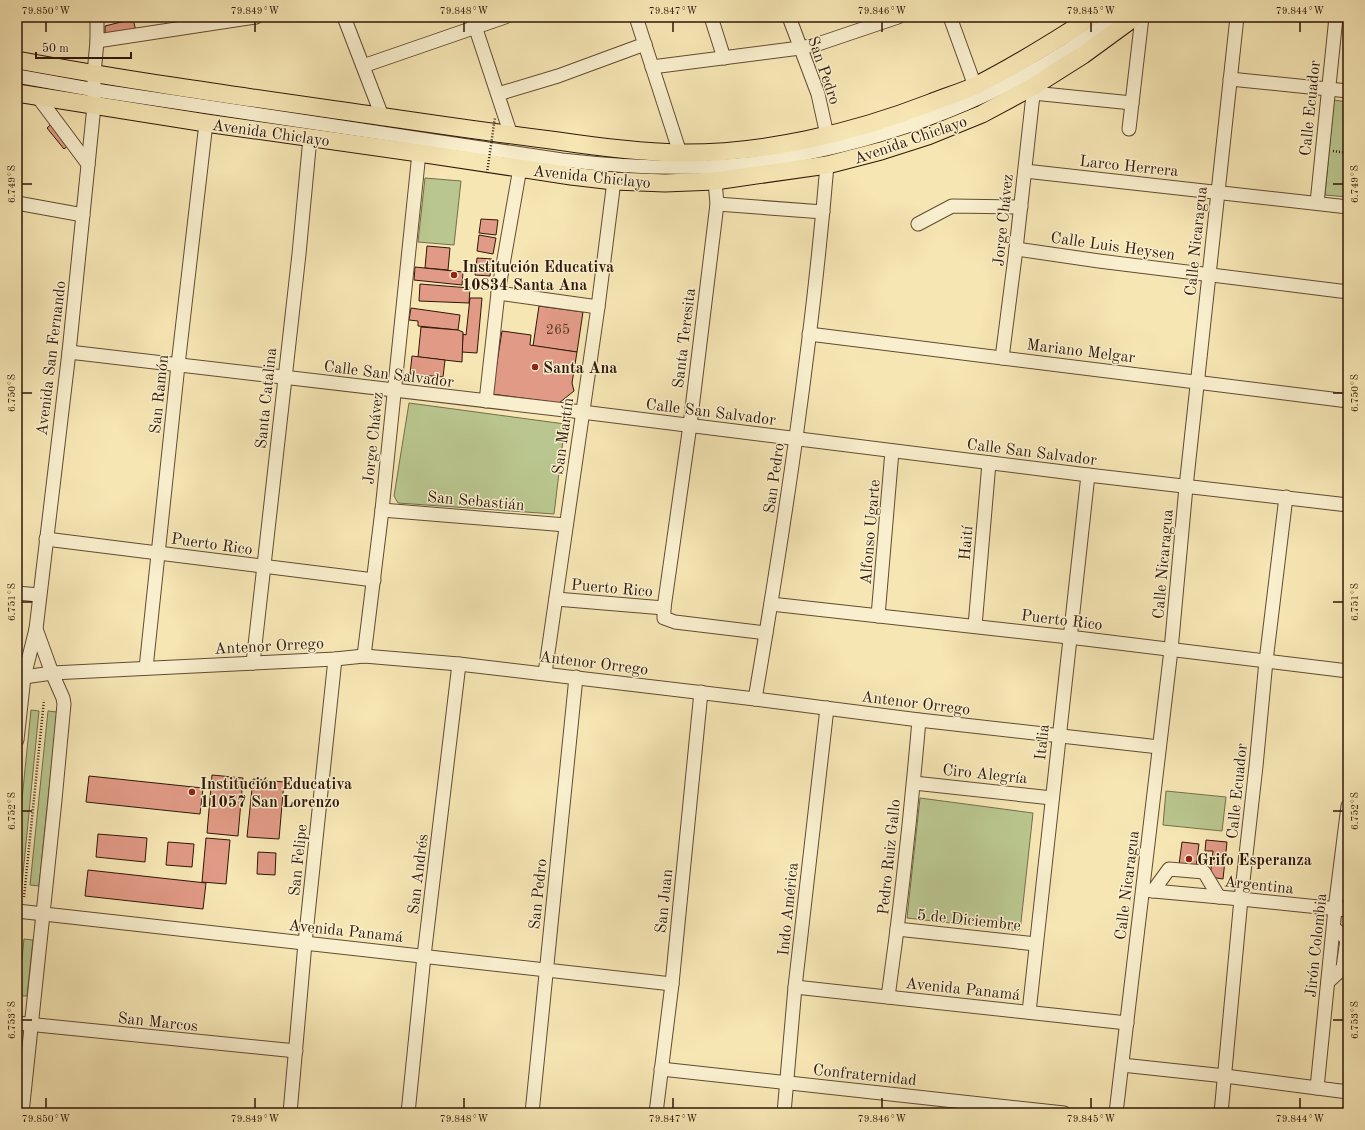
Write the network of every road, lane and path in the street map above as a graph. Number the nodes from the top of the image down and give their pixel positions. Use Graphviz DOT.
graph roads {
  1 [pos="97,17"];
  2 [pos="256,17"];
  3 [pos="344,17"];
  4 [pos="505,17"];
  5 [pos="636,17"];
  6 [pos="711,17"];
  7 [pos="789,17"];
  8 [pos="898,17"];
  9 [pos="950,17"];
  10 [pos="1092,17"];
  11 [pos="1114,17"];
  12 [pos="1135,17"];
  13 [pos="1142,17"];
  14 [pos="1237,17"];
  15 [pos="1336,17"];
  16 [pos="228,19"];
  17 [pos="474,22"];
  18 [pos="97,41"];
  19 [pos="645,44"];
  20 [pos="800,48"];
  21 [pos="724,58"];
  22 [pos="17,60"];
  23 [pos="363,66"];
  24 [pos="652,67"];
  25 [pos="17,76"];
  26 [pos="1230,78"];
  27 [pos="975,86"];
  28 [pos="1329,88"];
  29 [pos="1034,89"];
  30 [pos="94,90"];
  31 [pos="1348,90"];
  32 [pos="17,93"];
  33 [pos="498,94"];
  34 [pos="38,97"];
  35 [pos="1132,103"];
  36 [pos="382,116"];
  37 [pos="495,117"];
  38 [pos="206,124"];
  39 [pos="1129,129"];
  40 [pos="511,135"];
  41 [pos="827,135"];
  42 [pos="310,138"];
  43 [pos="1332,151"];
  44 [pos="419,152"];
  45 [pos="680,153"];
  46 [pos="1348,153"];
  47 [pos="88,164"];
  48 [pos="827,165"];
  49 [pos="520,168"];
  50 [pos="1025,171"];
  51 [pos="487,173"];
  52 [pos="614,180"];
  53 [pos="715,181"];
  54 [pos="1218,192"];
  55 [pos="17,203"];
  56 [pos="1317,203"];
  57 [pos="717,204"];
  58 [pos="1021,207"];
  59 [pos="1348,207"];
  60 [pos="823,212"];
  61 [pos="83,215"];
  62 [pos="918,224"];
  63 [pos="1016,249"];
  64 [pos="1209,275"];
  65 [pos="1348,292"];
  66 [pos="498,293"];
  67 [pos="598,307"];
  68 [pos="810,334"];
  69 [pos="69,352"];
  70 [pos="1002,358"];
  71 [pos="178,365"];
  72 [pos="284,378"];
  73 [pos="1198,382"];
  74 [pos="394,391"];
  75 [pos="486,401"];
  76 [pos="1348,401"];
  77 [pos="582,412"];
  78 [pos="690,425"];
  79 [pos="796,439"];
  80 [pos="892,450"];
  81 [pos="990,463"];
  82 [pos="1088,475"];
  83 [pos="1186,487"];
  84 [pos="1286,497"];
  85 [pos="1348,505"];
  86 [pos="382,510"];
  87 [pos="566,525"];
  88 [pos="46,539"];
  89 [pos="158,553"];
  90 [pos="264,567"];
  91 [pos="374,580"];
  92 [pos="17,593"];
  93 [pos="39,595"];
  94 [pos="556,599"];
  95 [pos="771,604"];
  96 [pos="664,613"];
  97 [pos="878,616"];
  98 [pos="975,626"];
  99 [pos="36,629"];
  100 [pos="766,633"];
  101 [pos="1069,637"];
  102 [pos="1171,650"];
  103 [pos="364,656"];
  104 [pos="335,659"];
  105 [pos="1266,662"];
  106 [pos="254,663"];
  107 [pos="459,664"];
  108 [pos="146,668"];
  109 [pos="1348,671"];
  110 [pos="52,673"];
  111 [pos="546,673"];
  112 [pos="24,676"];
  113 [pos="576,677"];
  114 [pos="701,692"];
  115 [pos="755,699"];
  116 [pos="44,700"];
  117 [pos="827,708"];
  118 [pos="919,720"];
  119 [pos="1058,736"];
  120 [pos="17,740"];
  121 [pos="1159,747"];
  122 [pos="914,783"];
  123 [pos="1052,798"];
  124 [pos="1348,806"];
  125 [pos="1148,891"];
  126 [pos="24,897"];
  127 [pos="1219,897"];
  128 [pos="1241,899"];
  129 [pos="1342,909"];
  130 [pos="17,911"];
  131 [pos="42,914"];
  132 [pos="21,928"];
  133 [pos="898,929"];
  134 [pos="305,943"];
  135 [pos="1036,944"];
  136 [pos="424,956"];
  137 [pos="17,964"];
  138 [pos="547,970"];
  139 [pos="672,984"];
  140 [pos="796,987"];
  141 [pos="888,997"];
  142 [pos="1029,1012"];
  143 [pos="17,1023"];
  144 [pos="1127,1023"];
  145 [pos="31,1025"];
  146 [pos="296,1052"];
  147 [pos="1122,1065"];
  148 [pos="662,1070"];
  149 [pos="1225,1076"];
  150 [pos="787,1083"];
  151 [pos="1317,1088"];
  152 [pos="1348,1092"];
  153 [pos="22,1113"];
  154 [pos="290,1113"];
  155 [pos="408,1113"];
  156 [pos="532,1113"];
  157 [pos="656,1113"];
  158 [pos="784,1113"];
  159 [pos="1064,1113"];
  160 [pos="1116,1113"];
  161 [pos="1221,1113"];
  1 -- 18 [label="street, Avenida San Fernando"];
  2 -- 16 [label="street"];
  3 -- 23 [label="street"];
  4 -- 17 [label="street"];
  5 -- 19 [label="street"];
  6 -- 21 [label="street"];
  7 -- 20 [label="street, San Pedro"];
  8 -- 20 [label="street"];
  9 -- 27 [label="street"];
  10 -- 27 [label="main road, Avenida Chiclayo"];
  11 -- 30 [label="street, Avenida Chiclayo"];
  12 -- 29 [label="main road, Avenida Chiclayo"];
  13 -- 35 [label="street"];
  14 -- 26 [label="street, Calle Nicaragua"];
  15 -- 28 [label="street, Calle Ecuador"];
  16 -- 18 [label="street"];
  17 -- 23 [label="street"];
  17 -- 33 [label="street"];
  18 -- 30 [label="street, Avenida San Fernando"];
  19 -- 24 [label="street"];
  19 -- 33 [label="street"];
  20 -- 21 [label="street"];
  20 -- 41 [label="street, San Pedro"];
  21 -- 24 [label="street"];
  22 -- 30 [label="main road, Avenida Chiclayo"];
  23 -- 36 [label="street"];
  24 -- 45 [label="street"];
  25 -- 30 [label="street, Avenida Chiclayo"];
  26 -- 28 [label="street"];
  26 -- 54 [label="street, Calle Nicaragua"];
  27 -- 41 [label="main road, Avenida Chiclayo"];
  28 -- 31 [label="street"];
  28 -- 56 [label="street, Calle Ecuador"];
  29 -- 35 [label="street"];
  29 -- 48 [label="main road, Avenida Chiclayo"];
  29 -- 50 [label="street, Jorge Chávez"];
  30 -- 34 [label="main road, Avenida Chiclayo"];
  30 -- 36 [label="main road, Avenida Chiclayo"];
  30 -- 38 [label="main road, Avenida Chiclayo"];
  30 -- 47 [label="street, Avenida San Fernando"];
  32 -- 34 [label="main road, Avenida Chiclayo"];
  33 -- 40 [label="street"];
  34 -- 47 [label="street"];
  35 -- 39 [label="street"];
  36 -- 40 [label="main road, Avenida Chiclayo"];
  37 -- 51 [label="path, bridge"];
  38 -- 42 [label="main road, Avenida Chiclayo"];
  38 -- 71 [label="street, San Ramón"];
  40 -- 45 [label="main road, Avenida Chiclayo"];
  41 -- 45 [label="main road, Avenida Chiclayo"];
  42 -- 44 [label="main road, Avenida Chiclayo"];
  42 -- 72 [label="street, Santa Catalina"];
  43 -- 46 [label="path"];
  44 -- 49 [label="main road, Avenida Chiclayo"];
  44 -- 74 [label="street, Jorge Chávez"];
  47 -- 61 [label="street, Avenida San Fernando"];
  48 -- 53 [label="main road, Avenida Chiclayo"];
  48 -- 60 [label="street, San Pedro"];
  49 -- 52 [label="main road, Avenida Chiclayo"];
  49 -- 66 [label="street"];
  50 -- 54 [label="street, Larco Herrera"];
  50 -- 58 [label="street, Jorge Chávez"];
  52 -- 53 [label="main road, Avenida Chiclayo"];
  52 -- 67 [label="street, San Martín"];
  53 -- 57 [label="street, Santa Teresita"];
  54 -- 56 [label="street, Larco Herrera"];
  54 -- 64 [label="street, Calle Nicaragua"];
  55 -- 61 [label="street"];
  56 -- 59 [label="street, Larco Herrera"];
  57 -- 60 [label="street"];
  57 -- 78 [label="street, Santa Teresita"];
  58 -- 62 [label="street"];
  58 -- 63 [label="street, Jorge Chávez"];
  60 -- 68 [label="street, San Pedro"];
  61 -- 69 [label="street, Avenida San Fernando"];
  63 -- 64 [label="street, Calle Luis Heysen"];
  63 -- 70 [label="street, Jorge Chávez"];
  64 -- 65 [label="street, Calle Luis Heysen"];
  64 -- 73 [label="street, Calle Nicaragua"];
  66 -- 67 [label="street"];
  66 -- 75 [label="street"];
  67 -- 77 [label="street, San Martín"];
  68 -- 70 [label="street, Mariano Melgar"];
  68 -- 79 [label="street, San Pedro"];
  69 -- 71 [label="street, Calle San Salvador"];
  69 -- 88 [label="street, Avenida San Fernando"];
  70 -- 73 [label="street, Mariano Melgar"];
  71 -- 72 [label="street, Calle San Salvador"];
  71 -- 89 [label="street, San Ramón"];
  72 -- 74 [label="street, Calle San Salvador"];
  72 -- 90 [label="street, Santa Catalina"];
  73 -- 76 [label="street, Mariano Melgar"];
  73 -- 83 [label="street, Calle Nicaragua"];
  74 -- 75 [label="street, Calle San Salvador"];
  74 -- 86 [label="street, Jorge Chávez"];
  75 -- 77 [label="street, Calle San Salvador"];
  77 -- 78 [label="street, Calle San Salvador"];
  77 -- 87 [label="street, San Martín"];
  78 -- 79 [label="street, Calle San Salvador"];
  78 -- 96 [label="street, Santa Teresita"];
  79 -- 80 [label="street, Calle San Salvador"];
  79 -- 95 [label="street, San Pedro"];
  80 -- 81 [label="street, Calle San Salvador"];
  80 -- 97 [label="street, Alfonso Ugarte"];
  81 -- 82 [label="street, Calle San Salvador"];
  81 -- 98 [label="street, Haití"];
  82 -- 83 [label="street, Calle San Salvador"];
  82 -- 101 [label="street, Italia"];
  83 -- 84 [label="street, Calle San Salvador"];
  83 -- 102 [label="street, Calle Nicaragua"];
  84 -- 85 [label="street, Calle San Salvador"];
  84 -- 105 [label="street, Calle Ecuador"];
  86 -- 87 [label="street, San Sebastián"];
  86 -- 91 [label="street, Jorge Chávez"];
  87 -- 94 [label="street, San Martín"];
  88 -- 89 [label="street, Puerto Rico"];
  88 -- 93 [label="street, Avenida San Fernando"];
  89 -- 90 [label="street, Puerto Rico"];
  89 -- 108 [label="street, San Ramón"];
  90 -- 91 [label="street, Puerto Rico"];
  90 -- 106 [label="street, Santa Catalina"];
  91 -- 103 [label="street, Jorge Chávez"];
  92 -- 93 [label="street"];
  93 -- 99 [label="street, Avenida San Fernando"];
  94 -- 96 [label="street, Puerto Rico"];
  94 -- 111 [label="street, San Martín"];
  95 -- 97 [label="street, Puerto Rico"];
  95 -- 100 [label="street, San Pedro"];
  96 -- 100 [label="street, Puerto Rico"];
  97 -- 98 [label="street, Puerto Rico"];
  98 -- 101 [label="street, Puerto Rico"];
  99 -- 110 [label="street"];
  99 -- 112 [label="street, Avenida San Fernando"];
  100 -- 115 [label="street, San Pedro"];
  101 -- 102 [label="street, Puerto Rico"];
  101 -- 119 [label="street, Italia"];
  102 -- 105 [label="street, Puerto Rico"];
  102 -- 121 [label="street, Calle Nicaragua"];
  103 -- 104 [label="street, Antenor Orrego"];
  103 -- 107 [label="street, Antenor Orrego"];
  104 -- 106 [label="street, Antenor Orrego"];
  104 -- 134 [label="street, San Felipe"];
  105 -- 109 [label="street, Puerto Rico"];
  105 -- 128 [label="street, Calle Ecuador"];
  106 -- 108 [label="street, Antenor Orrego"];
  107 -- 111 [label="street, Antenor Orrego"];
  107 -- 136 [label="street, San Andrés"];
  108 -- 110 [label="street, Antenor Orrego"];
  110 -- 112 [label="street, Antenor Orrego"];
  110 -- 131 [label="street"];
  111 -- 113 [label="street, Antenor Orrego"];
  112 -- 120 [label="street, Avenida San Fernando"];
  113 -- 114 [label="street, Antenor Orrego"];
  113 -- 138 [label="street, San Pedro"];
  114 -- 115 [label="street, Antenor Orrego"];
  114 -- 139 [label="street, San Juan"];
  115 -- 117 [label="street, Antenor Orrego"];
  116 -- 126 [label="path"];
  117 -- 118 [label="street, Antenor Orrego"];
  117 -- 140 [label="street, Indo América"];
  118 -- 119 [label="street, Antenor Orrego"];
  118 -- 122 [label="street, Pedro Ruiz Gallo"];
  119 -- 121 [label="street, Antenor Orrego"];
  119 -- 123 [label="street, Italia"];
  121 -- 125 [label="street, Calle Nicaragua"];
  122 -- 123 [label="street, Ciro Alegría"];
  122 -- 133 [label="street, Pedro Ruiz Gallo"];
  123 -- 135 [label="street, Italia"];
  124 -- 129 [label="street, Jirón Colombia"];
  125 -- 127 [label="street, Argentina"];
  125 -- 127 [label="street"];
  125 -- 144 [label="street, Calle Nicaragua"];
  127 -- 128 [label="street, Argentina"];
  128 -- 129 [label="street, Argentina"];
  128 -- 149 [label="street, Calle Ecuador"];
  129 -- 151 [label="street, Jirón Colombia"];
  130 -- 131 [label="street, Avenida Panamá"];
  131 -- 134 [label="street, Avenida Panamá"];
  131 -- 145 [label="street"];
  132 -- 137 [label="path"];
  133 -- 135 [label="street, 5 de Diciembre"];
  133 -- 141 [label="street, Pedro Ruiz Gallo"];
  134 -- 136 [label="street, Avenida Panamá"];
  134 -- 146 [label="street, San Felipe"];
  135 -- 142 [label="street, Italia"];
  136 -- 138 [label="street, Avenida Panamá"];
  136 -- 155 [label="street, San Andrés"];
  138 -- 139 [label="street, Avenida Panamá"];
  138 -- 156 [label="street, San Pedro"];
  139 -- 148 [label="street, San Juan"];
  140 -- 141 [label="street, Avenida Panamá"];
  140 -- 150 [label="street, Indo América"];
  141 -- 142 [label="street, Avenida Panamá"];
  142 -- 144 [label="street, Avenida Panamá"];
  143 -- 145 [label="street, San Marcos"];
  144 -- 147 [label="street, Calle Nicaragua"];
  145 -- 146 [label="street, San Marcos"];
  145 -- 153 [label="street"];
  146 -- 154 [label="street, San Felipe"];
  147 -- 149 [label="street"];
  147 -- 160 [label="street, Calle Nicaragua"];
  148 -- 150 [label="street, Confraternidad"];
  148 -- 157 [label="street, San Juan"];
  149 -- 151 [label="street"];
  149 -- 161 [label="street, Calle Ecuador"];
  150 -- 158 [label="street, Indo América"];
  150 -- 159 [label="street, Confraternidad"];
  151 -- 152 [label="street"];
}
